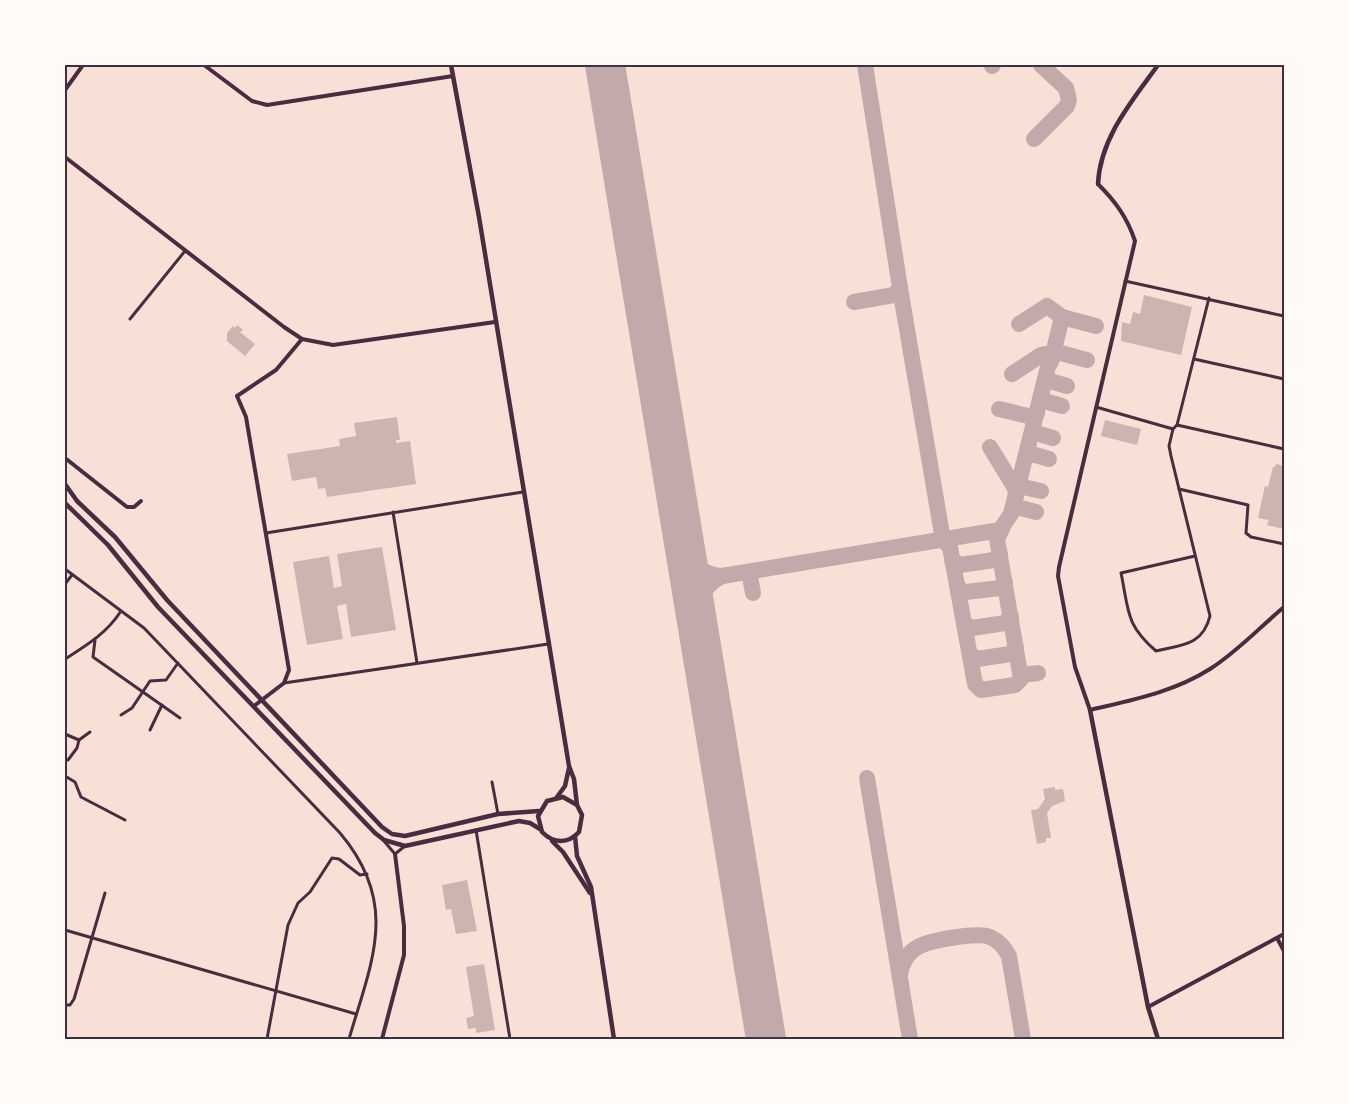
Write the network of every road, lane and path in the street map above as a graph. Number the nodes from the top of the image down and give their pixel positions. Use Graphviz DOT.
graph roads {
  1 [pos="83,65"];
  2 [pos="204,65"];
  3 [pos="451,65"];
  4 [pos="1158,65"];
  5 [pos="453,76"];
  6 [pos="65,90"];
  7 [pos="65,157"];
  8 [pos="1098,184"];
  9 [pos="185,250"];
  10 [pos="1125,281"];
  11 [pos="1209,298"];
  12 [pos="1284,316"];
  13 [pos="130,319"];
  14 [pos="495,322"];
  15 [pos="302,338"];
  16 [pos="1194,359"];
  17 [pos="1284,379"];
  18 [pos="1096,408"];
  19 [pos="1177,425"];
  20 [pos="1173,430"];
  21 [pos="1284,450"];
  22 [pos="65,458"];
  23 [pos="67,486"];
  24 [pos="1179,489"];
  25 [pos="523,492"];
  26 [pos="141,501"];
  27 [pos="65,503"];
  28 [pos="394,512"];
  29 [pos="266,533"];
  30 [pos="1284,544"];
  31 [pos="1195,556"];
  32 [pos="65,569"];
  33 [pos="72,574"];
  34 [pos="65,584"];
  35 [pos="1284,607"];
  36 [pos="121,611"];
  37 [pos="94,640"];
  38 [pos="548,644"];
  39 [pos="65,658"];
  40 [pos="178,663"];
  41 [pos="417,663"];
  42 [pos="284,683"];
  43 [pos="144,692"];
  44 [pos="263,700"];
  45 [pos="162,705"];
  46 [pos="254,706"];
  47 [pos="1090,710"];
  48 [pos="121,715"];
  49 [pos="180,718"];
  50 [pos="150,730"];
  51 [pos="90,732"];
  52 [pos="65,734"];
  53 [pos="79,740"];
  54 [pos="68,760"];
  55 [pos="569,766"];
  56 [pos="65,776"];
  57 [pos="492,782"];
  58 [pos="557,797"];
  59 [pos="577,804"];
  60 [pos="539,811"];
  61 [pos="498,814"];
  62 [pos="125,820"];
  63 [pos="476,830"];
  64 [pos="542,832"];
  65 [pos="575,836"];
  66 [pos="551,839"];
  67 [pos="384,840"];
  68 [pos="405,846"];
  69 [pos="394,854"];
  70 [pos="367,874"];
  71 [pos="105,893"];
  72 [pos="592,896"];
  73 [pos="65,930"];
  74 [pos="1284,934"];
  75 [pos="92,938"];
  76 [pos="1277,938"];
  77 [pos="1284,951"];
  78 [pos="275,990"];
  79 [pos="65,1005"];
  80 [pos="1148,1007"];
  81 [pos="356,1014"];
  82 [pos="267,1039"];
  83 [pos="349,1039"];
  84 [pos="382,1039"];
  85 [pos="510,1039"];
  86 [pos="614,1039"];
  87 [pos="1158,1039"];
  1 -- 6 [label="street"];
  2 -- 5 [label="street"];
  3 -- 5 [label="main road"];
  4 -- 8 [label="main road"];
  5 -- 14 [label="main road"];
  7 -- 9 [label="street"];
  8 -- 10 [label="street"];
  9 -- 13 [label="street"];
  9 -- 15 [label="street"];
  10 -- 11 [label="street"];
  10 -- 18 [label="street"];
  11 -- 12 [label="street"];
  11 -- 16 [label="street"];
  14 -- 15 [label="street"];
  14 -- 25 [label="main road"];
  15 -- 29 [label="street"];
  16 -- 17 [label="street"];
  16 -- 19 [label="street"];
  18 -- 20 [label="street"];
  18 -- 47 [label="street"];
  19 -- 20 [label="street"];
  19 -- 21 [label="street"];
  20 -- 24 [label="street"];
  22 -- 26 [label="street"];
  23 -- 44 [label="main road"];
  24 -- 30 [label="street"];
  24 -- 31 [label="street"];
  25 -- 28 [label="street"];
  25 -- 38 [label="main road"];
  27 -- 46 [label="main road"];
  28 -- 29 [label="street"];
  28 -- 41 [label="street"];
  29 -- 42 [label="street"];
  31 -- 31 [label="street"];
  32 -- 33 [label="street"];
  33 -- 34 [label="street"];
  33 -- 36 [label="street"];
  35 -- 47 [label="street"];
  36 -- 37 [label="street"];
  36 -- 40 [label="street"];
  37 -- 39 [label="street"];
  37 -- 43 [label="street"];
  38 -- 41 [label="street"];
  38 -- 55 [label="main road"];
  40 -- 43 [label="street"];
  40 -- 70 [label="street"];
  41 -- 42 [label="street"];
  42 -- 44 [label="street"];
  43 -- 45 [label="street"];
  43 -- 48 [label="street"];
  44 -- 46 [label="street"];
  44 -- 61 [label="main road"];
  45 -- 49 [label="street"];
  45 -- 50 [label="street"];
  46 -- 67 [label="main road"];
  47 -- 80 [label="main road"];
  51 -- 53 [label="street"];
  52 -- 53 [label="street"];
  53 -- 54 [label="street"];
  55 -- 58 [label="main road"];
  55 -- 59 [label="main road"];
  56 -- 62 [label="street"];
  57 -- 61 [label="street"];
  58 -- 59 [label="main road"];
  58 -- 60 [label="main road"];
  59 -- 65 [label="main road"];
  60 -- 61 [label="main road"];
  60 -- 64 [label="main road"];
  63 -- 64 [label="main road"];
  63 -- 68 [label="main road"];
  63 -- 85 [label="street"];
  64 -- 66 [label="main road"];
  65 -- 66 [label="main road"];
  65 -- 72 [label="main road"];
  66 -- 72 [label="main road"];
  67 -- 68 [label="main road"];
  67 -- 69 [label="street"];
  68 -- 69 [label="street"];
  69 -- 84 [label="street"];
  70 -- 78 [label="street"];
  70 -- 81 [label="street"];
  71 -- 75 [label="street"];
  72 -- 86 [label="main road"];
  73 -- 75 [label="street"];
  74 -- 76 [label="street"];
  75 -- 78 [label="street"];
  75 -- 79 [label="street"];
  76 -- 77 [label="street"];
  76 -- 80 [label="street"];
  78 -- 81 [label="street"];
  78 -- 82 [label="street"];
  80 -- 87 [label="main road"];
  81 -- 83 [label="street"];
}
